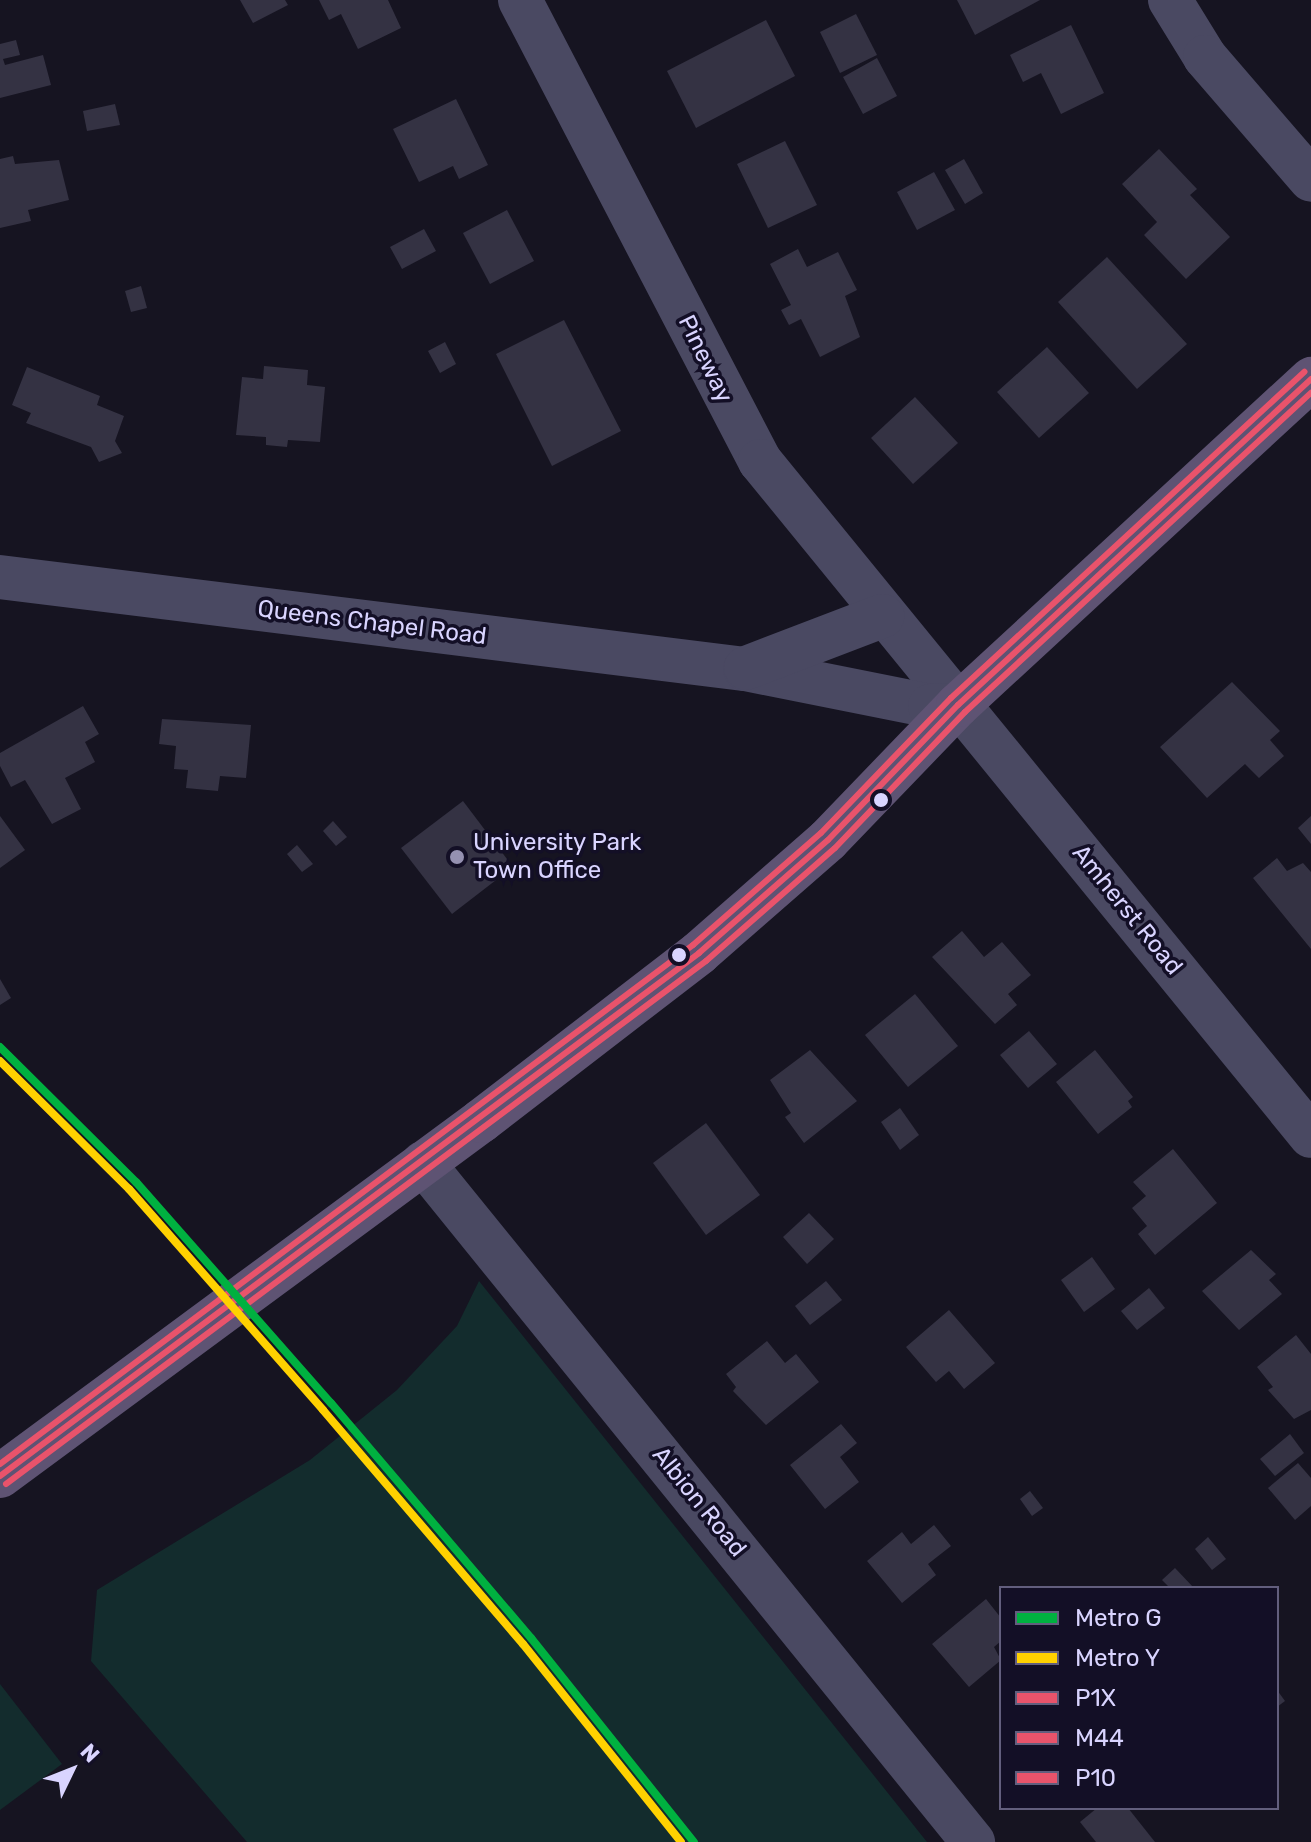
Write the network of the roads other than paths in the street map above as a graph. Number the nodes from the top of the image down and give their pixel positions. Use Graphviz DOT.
graph roads {
  1 [pos="520,0"];
  2 [pos="1170,0"];
  3 [pos="1311,180"];
  4 [pos="1311,379"];
  5 [pos="0,577"];
  6 [pos="882,616"];
  7 [pos="745,669"];
  8 [pos="949,695"];
  9 [pos="1311,1136"];
  10 [pos="423,1163"];
  11 [pos="0,1476"];
  12 [pos="973,1842"];
  1 -- 6 [label="street, Pineway"];
  2 -- 3 [label="street"];
  4 -- 8 [label="main road"];
  5 -- 7 [label="street, Queens Chapel Road"];
  6 -- 7 [label="street, Queens Chapel Road"];
  6 -- 8 [label="street, Pineway"];
  7 -- 8 [label="street, Queens Chapel Road"];
  8 -- 9 [label="street, Amherst Road"];
  8 -- 10 [label="main road"];
  10 -- 11 [label="main road"];
  10 -- 12 [label="street, Albion Road"];
}
